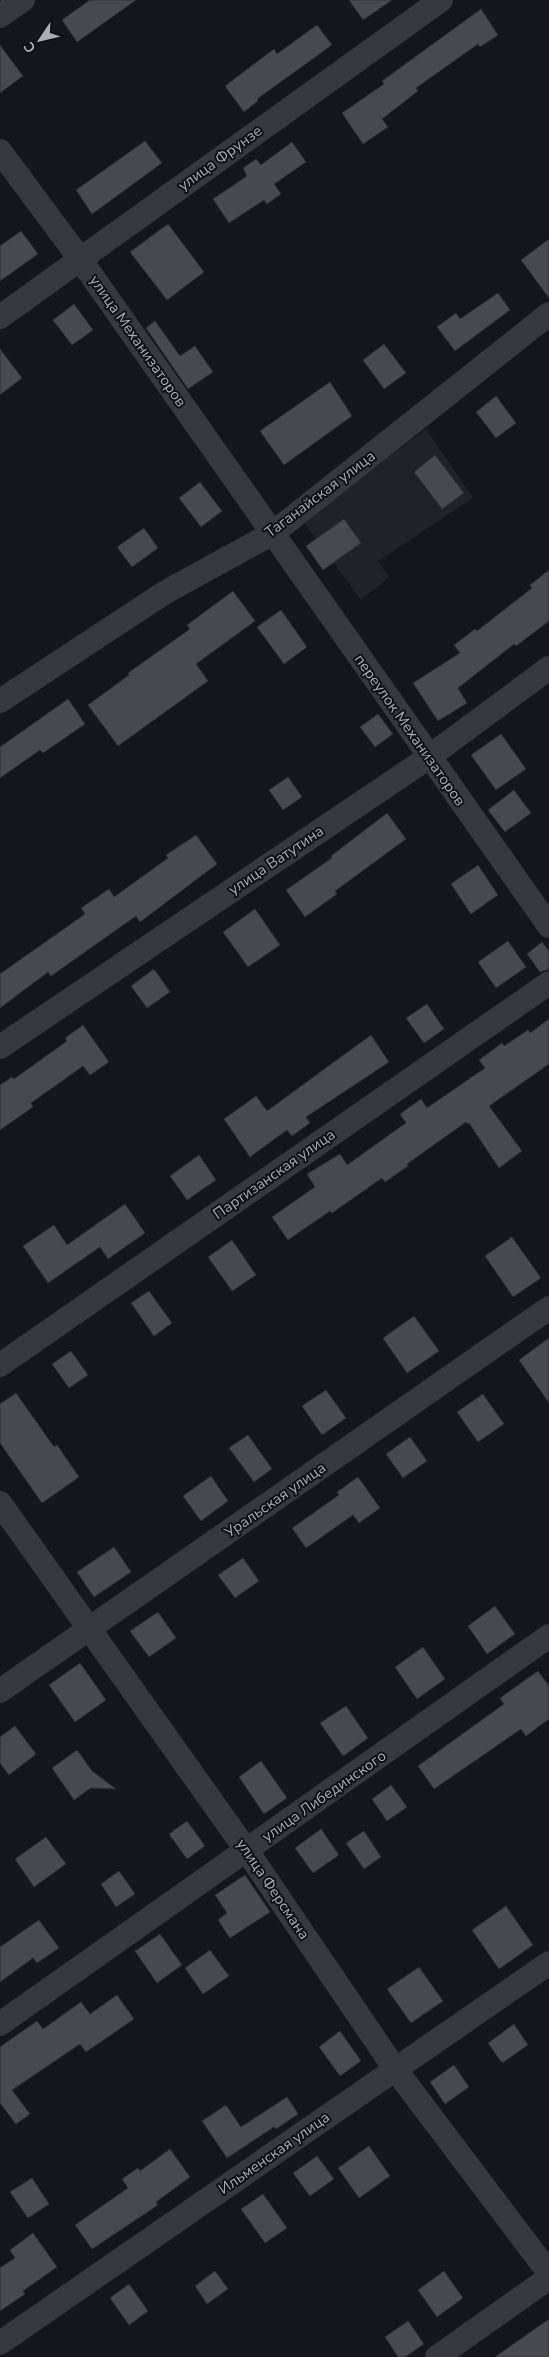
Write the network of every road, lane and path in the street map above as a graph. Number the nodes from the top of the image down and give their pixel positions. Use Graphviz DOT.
graph roads {
  1 [pos="23,0"];
  2 [pos="441,0"];
  3 [pos="0,16"];
  4 [pos="0,152"];
  5 [pos="80,259"];
  6 [pos="549,314"];
  7 [pos="0,317"];
  8 [pos="273,533"];
  9 [pos="549,668"];
  10 [pos="0,701"];
  11 [pos="429,757"];
  12 [pos="549,926"];
  13 [pos="549,983"];
  14 [pos="0,1047"];
  15 [pos="549,1308"];
  16 [pos="0,1365"];
  17 [pos="0,1504"];
  18 [pos="89,1629"];
  19 [pos="549,1636"];
  20 [pos="0,1691"];
  21 [pos="247,1851"];
  22 [pos="549,1963"];
  23 [pos="0,2024"];
  24 [pos="395,2069"];
  25 [pos="549,2273"];
  26 [pos="549,2278"];
  27 [pos="0,2343"];
  28 [pos="437,2357"];
  1 -- 3 [label="street"];
  2 -- 5 [label="street, улица Фрунзе"];
  4 -- 5 [label="street, улица Механизаторов"];
  5 -- 7 [label="street, улица Фрунзе"];
  5 -- 8 [label="street, улица Механизаторов"];
  6 -- 8 [label="street, Таганайская улица"];
  8 -- 10 [label="street, Таганайская улица"];
  8 -- 11 [label="street, переулок Механизаторов"];
  9 -- 11 [label="street, улица Ватутина"];
  11 -- 12 [label="street, переулок Механизаторов"];
  11 -- 14 [label="street, улица Ватутина"];
  13 -- 16 [label="street, Партизанская улица"];
  15 -- 18 [label="street, Уральская улица"];
  17 -- 18 [label="street, улица Ферсмана"];
  18 -- 20 [label="street, Уральская улица"];
  18 -- 21 [label="street, улица Ферсмана"];
  19 -- 21 [label="street, улица Либединского"];
  21 -- 23 [label="street, улица Либединского"];
  21 -- 24 [label="street, улица Ферсмана"];
  22 -- 24 [label="street, Ильменская улица"];
  24 -- 25 [label="street, улица Ферсмана"];
  24 -- 27 [label="street, Ильменская улица"];
  26 -- 28 [label="street"];
}
